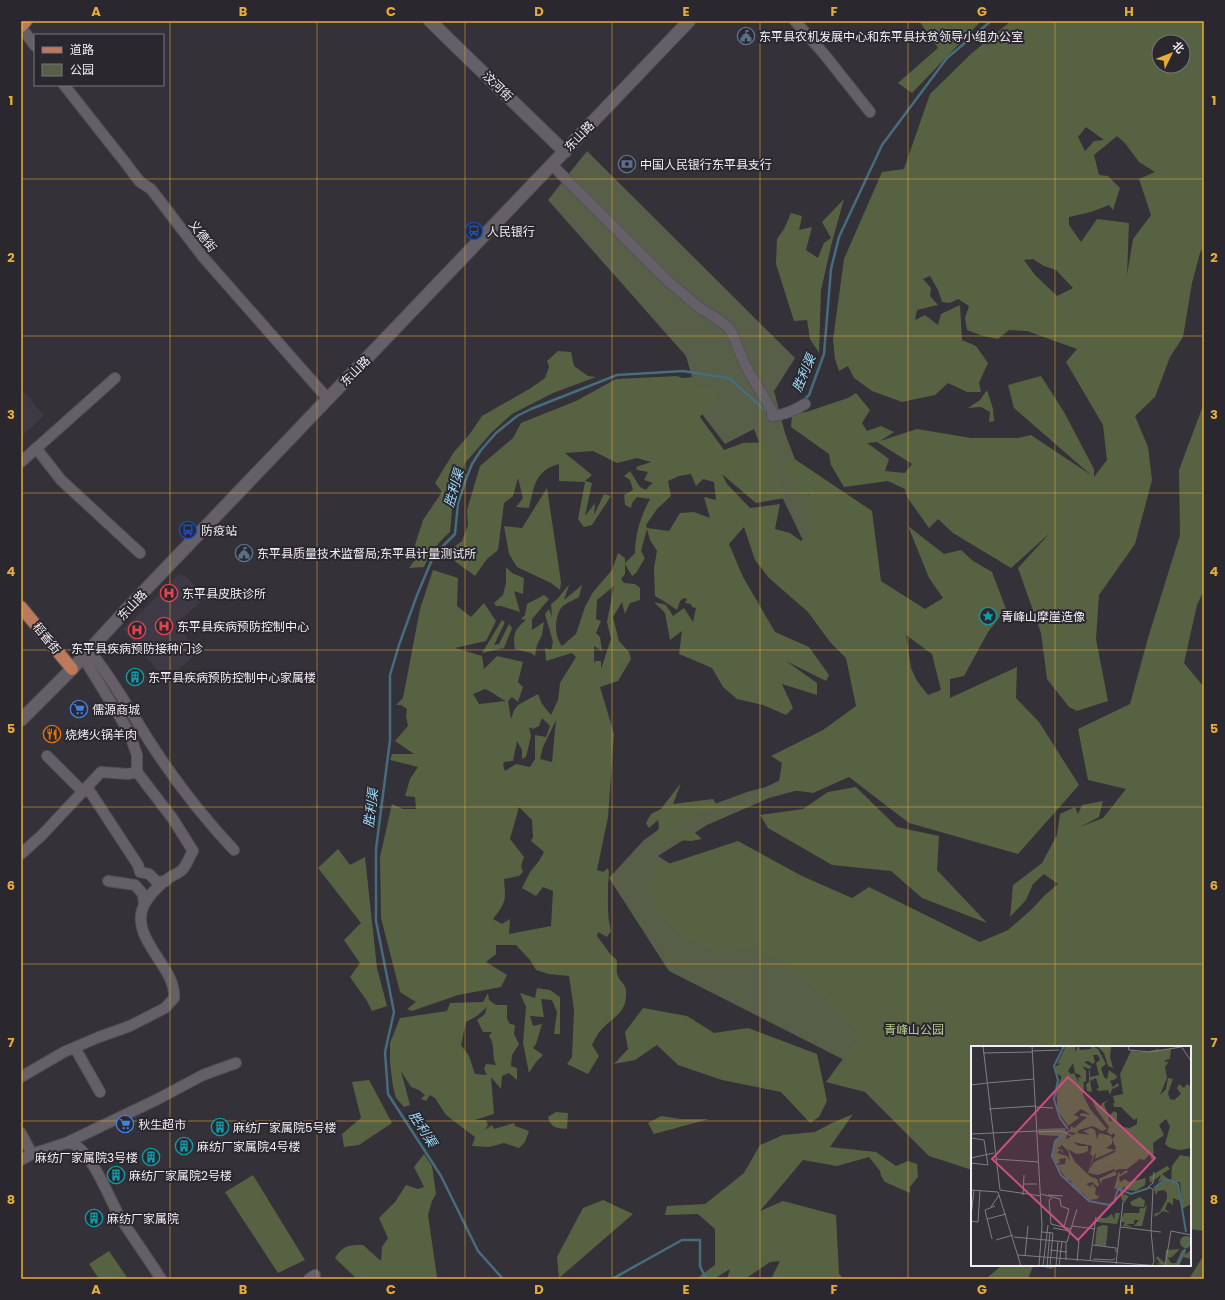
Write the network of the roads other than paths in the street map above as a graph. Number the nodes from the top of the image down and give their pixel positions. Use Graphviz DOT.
graph roads {
  1 [pos="26,21"];
  2 [pos="430,21"];
  3 [pos="689,21"];
  4 [pos="795,21"];
  5 [pos="21,27"];
  6 [pos="34,45"];
  7 [pos="65,86"];
  8 [pos="870,112"];
  9 [pos="565,152"];
  10 [pos="552,165"];
  11 [pos="115,378"];
  12 [pos="328,400"];
  13 [pos="805,404"];
  14 [pos="36,448"];
  15 [pos="21,462"];
  16 [pos="140,553"];
  17 [pos="21,607"];
  18 [pos="86,654"];
  19 [pos="72,669"];
  20 [pos="21,720"];
  21 [pos="47,756"];
  22 [pos="138,772"];
  23 [pos="85,789"];
  24 [pos="234,850"];
  25 [pos="21,854"];
  26 [pos="108,881"];
  27 [pos="166,881"];
  28 [pos="144,904"];
  29 [pos="75,1048"];
  30 [pos="236,1063"];
  31 [pos="21,1077"];
  32 [pos="100,1092"];
  33 [pos="21,1133"];
  34 [pos="66,1144"];
  35 [pos="32,1154"];
  36 [pos="21,1160"];
  37 [pos="161,1279"];
  1 -- 5 [label="main road"];
  2 -- 9 [label="street, 汶河街"];
  3 -- 9 [label="street, 东山路"];
  4 -- 8 [label="street"];
  5 -- 6 [label="street"];
  7 -- 12 [label="street, 义德街"];
  9 -- 10 [label="street, 东山路"];
  10 -- 12 [label="street, 东山路"];
  10 -- 13 [label="street"];
  11 -- 14 [label="street"];
  12 -- 18 [label="street, 东山路"];
  14 -- 15 [label="street"];
  14 -- 16 [label="street"];
  17 -- 19 [label="main road, 稻香街"];
  18 -- 19 [label="street, 东山路"];
  18 -- 22 [label="street"];
  18 -- 24 [label="street"];
  19 -- 20 [label="street, 东山路"];
  21 -- 23 [label="street"];
  22 -- 23 [label="street"];
  22 -- 27 [label="street"];
  23 -- 25 [label="street"];
  23 -- 27 [label="street"];
  26 -- 28 [label="street"];
  27 -- 28 [label="street"];
  28 -- 29 [label="street"];
  29 -- 31 [label="street"];
  29 -- 32 [label="street"];
  30 -- 34 [label="street"];
  33 -- 35 [label="street"];
  34 -- 35 [label="street"];
  34 -- 37 [label="street"];
  35 -- 36 [label="street"];
}
